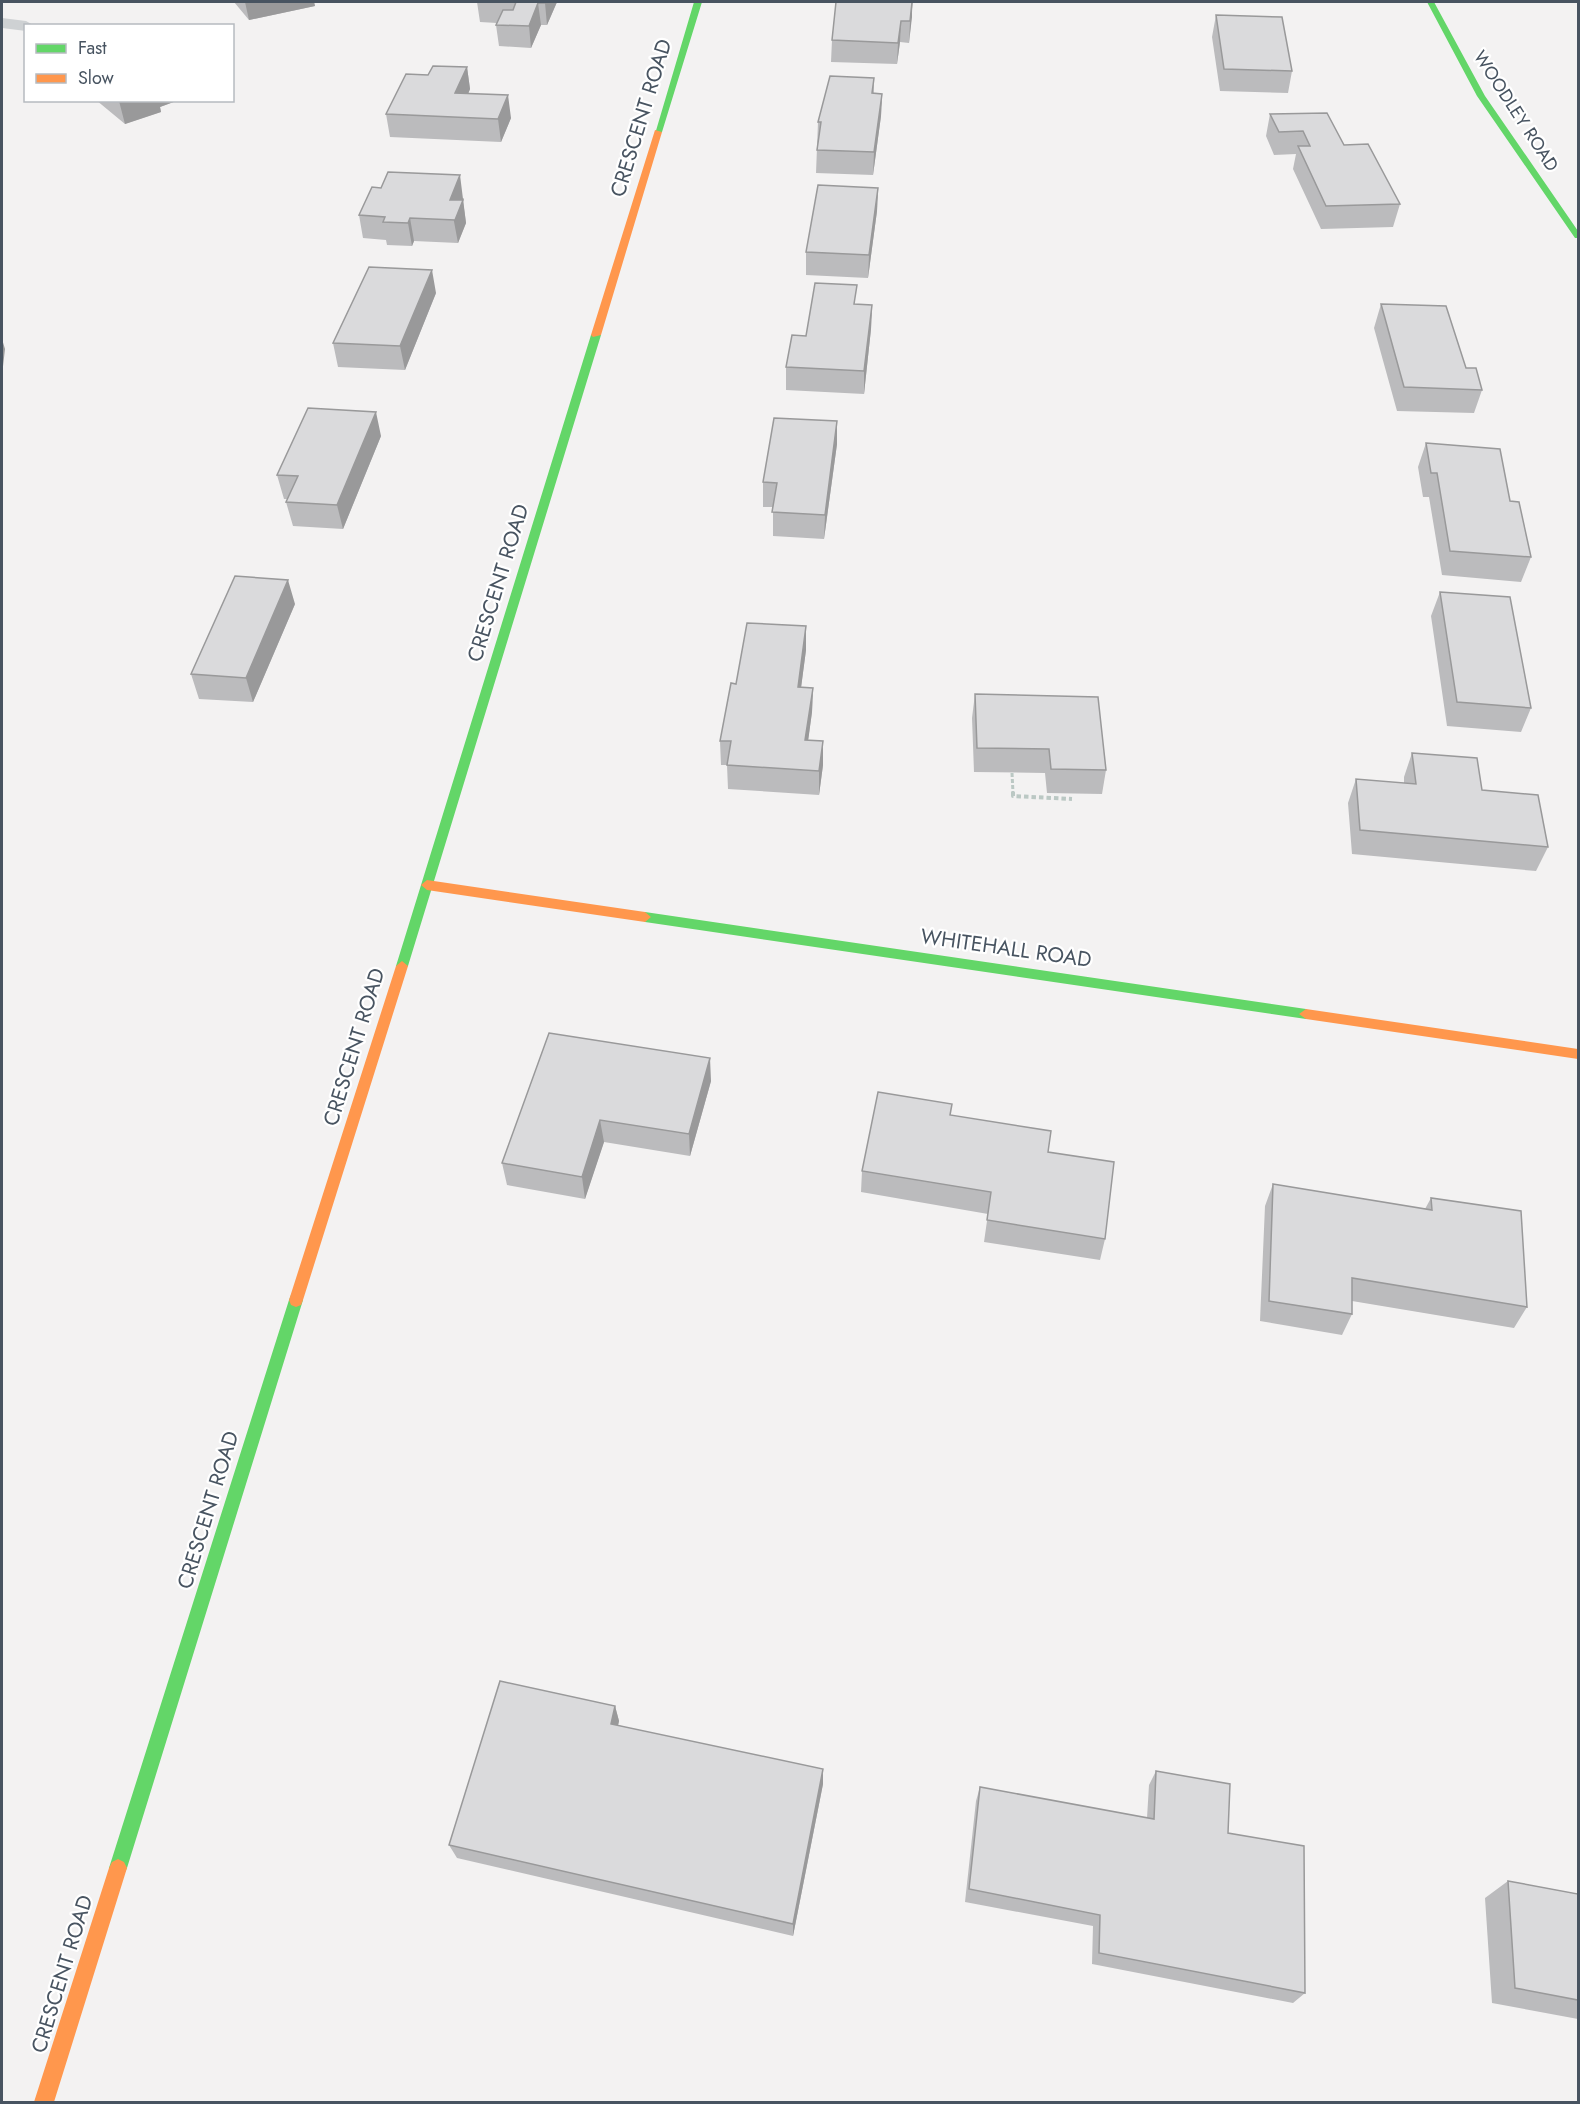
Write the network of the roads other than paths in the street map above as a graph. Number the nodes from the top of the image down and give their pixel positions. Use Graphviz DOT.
graph roads {
  1 [pos="698,2"];
  2 [pos="1430,2"];
  3 [pos="2,23"];
  4 [pos="24,26"];
  5 [pos="1578,236"];
  6 [pos="427,885"];
  7 [pos="1578,1054"];
  8 [pos="44,2103"];
  1 -- 6 [label="street, CRESCENT ROAD"];
  2 -- 5 [label="street, WOODLEY ROAD"];
  3 -- 4 [label="street"];
  6 -- 7 [label="street, WHITEHALL ROAD"];
  6 -- 8 [label="street, CRESCENT ROAD"];
}
